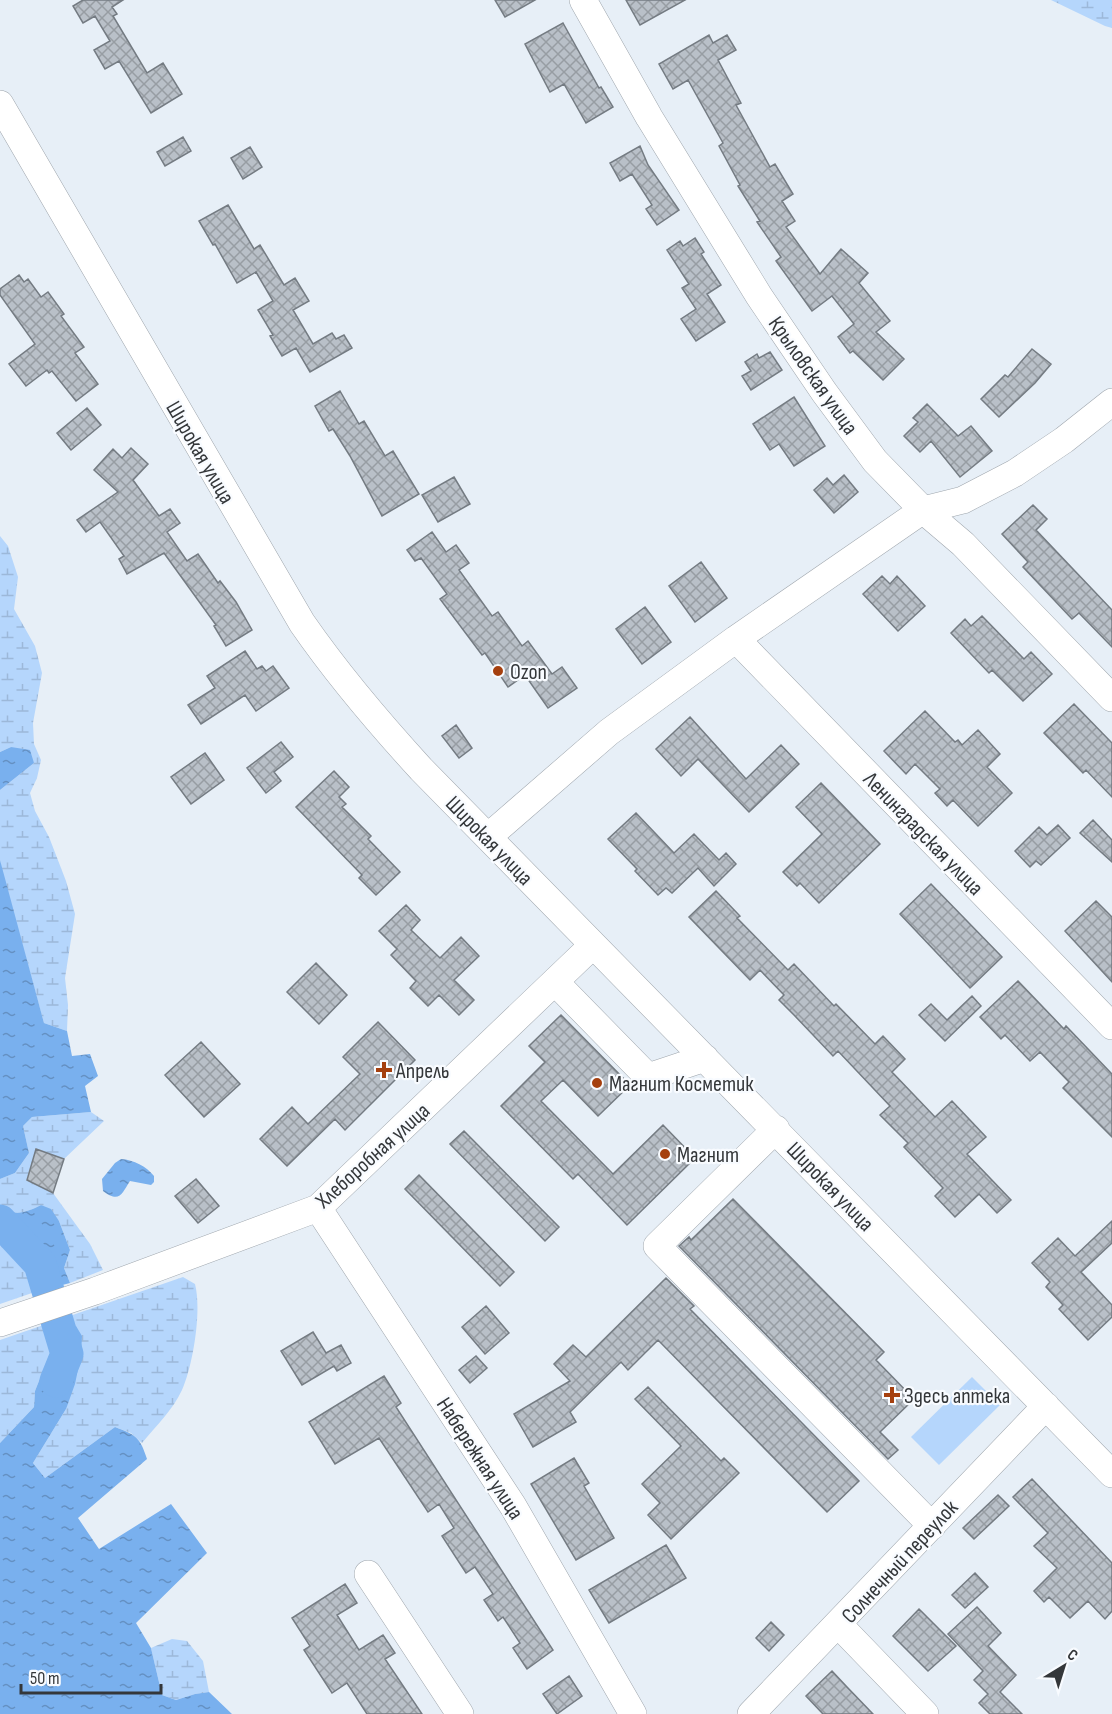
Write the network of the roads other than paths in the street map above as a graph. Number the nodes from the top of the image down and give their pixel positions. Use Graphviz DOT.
graph roads {
  1 [pos="583,0"];
  2 [pos="0,104"];
  3 [pos="1112,402"];
  4 [pos="923,510"];
  5 [pos="736,639"];
  6 [pos="1112,698"];
  7 [pos="488,837"];
  8 [pos="593,945"];
  9 [pos="556,983"];
  10 [pos="1112,1026"];
  11 [pos="705,1058"];
  12 [pos="776,1129"];
  13 [pos="318,1208"];
  14 [pos="8,1320"];
  15 [pos="1046,1406"];
  16 [pos="1110,1466"];
  17 [pos="932,1526"];
  18 [pos="368,1574"];
  19 [pos="838,1625"];
  20 [pos="460,1714"];
  21 [pos="633,1714"];
  22 [pos="751,1714"];
  23 [pos="925,1714"];
  1 -- 4 [label="street, Крыловская улица"];
  2 -- 7 [label="street, Широкая улица"];
  3 -- 4 [label="street"];
  4 -- 5 [label="street"];
  4 -- 6 [label="street, Крыловская улица"];
  5 -- 7 [label="street"];
  5 -- 10 [label="street, Ленинградская улица"];
  7 -- 8 [label="street, Широкая улица"];
  8 -- 9 [label="street, Хлеборобная улица"];
  8 -- 11 [label="street, Широкая улица"];
  9 -- 11 [label="street"];
  9 -- 13 [label="street, Хлеборобная улица"];
  11 -- 12 [label="street, Широкая улица"];
  12 -- 15 [label="street, Широкая улица"];
  12 -- 17 [label="street"];
  13 -- 14 [label="street, Хлеборобная улица"];
  13 -- 21 [label="street, Набережная улица"];
  15 -- 16 [label="street, Широкая улица"];
  15 -- 17 [label="street, Солнечный переулок"];
  17 -- 19 [label="street, Солнечный переулок"];
  18 -- 20 [label="street"];
  19 -- 22 [label="street, Солнечный переулок"];
  19 -- 23 [label="street"];
}
